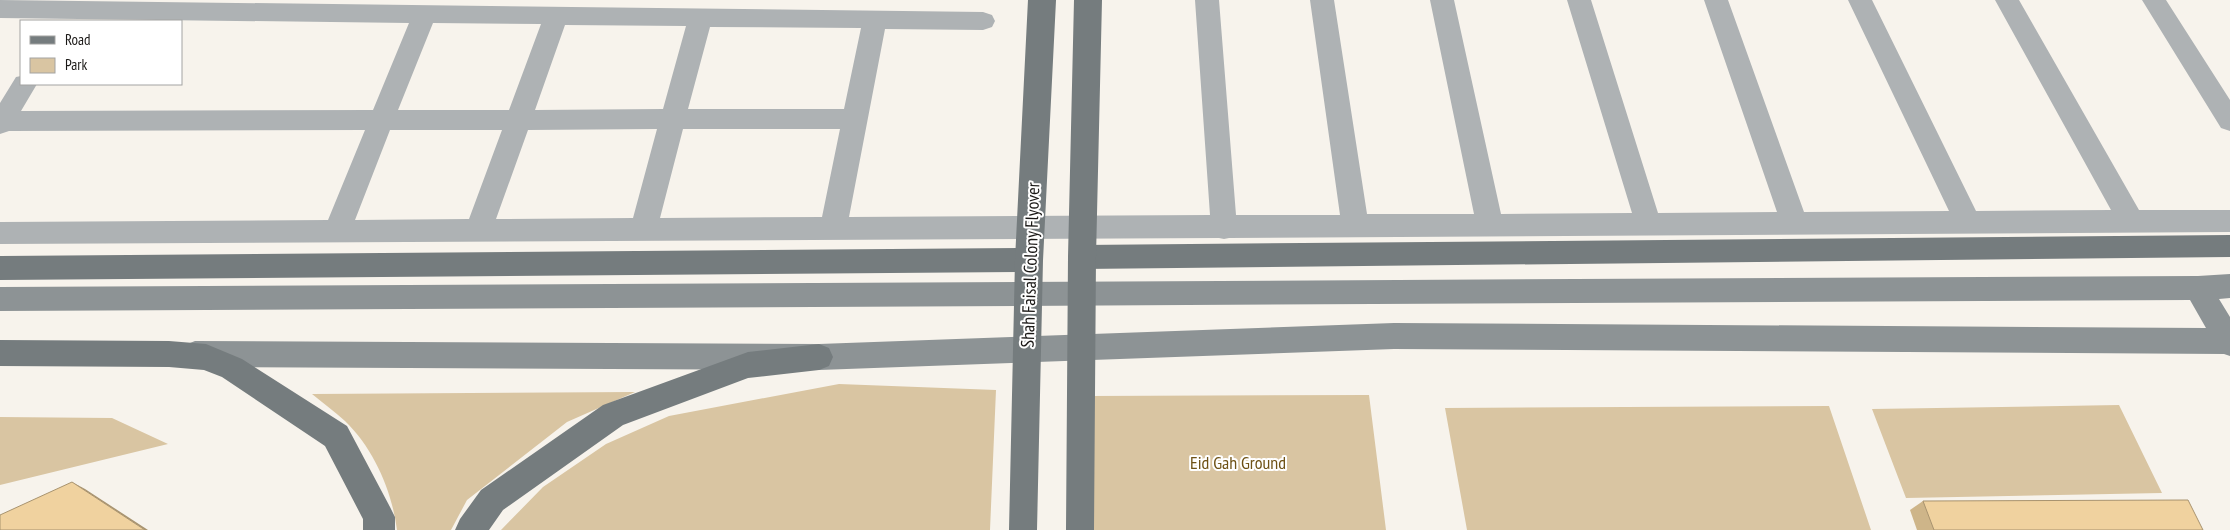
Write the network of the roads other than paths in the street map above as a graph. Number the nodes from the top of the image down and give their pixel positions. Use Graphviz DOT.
graph roads {
  1 [pos="1042,0"];
  2 [pos="1088,0"];
  3 [pos="1207,0"];
  4 [pos="1322,0"];
  5 [pos="1442,0"];
  6 [pos="1579,0"];
  7 [pos="1716,0"];
  8 [pos="1860,0"];
  9 [pos="2007,0"];
  10 [pos="2154,0"];
  11 [pos="0,9"];
  12 [pos="71,10"];
  13 [pos="424,15"];
  14 [pos="556,16"];
  15 [pos="700,18"];
  16 [pos="875,20"];
  17 [pos="983,22"];
  18 [pos="24,85"];
  19 [pos="856,118"];
  20 [pos="672,120"];
  21 [pos="381,121"];
  22 [pos="519,121"];
  23 [pos="2230,121"];
  24 [pos="1,122"];
  25 [pos="2131,221"];
  26 [pos="2230,221"];
  27 [pos="1968,222"];
  28 [pos="1648,223"];
  29 [pos="1794,223"];
  30 [pos="1490,225"];
  31 [pos="1355,226"];
  32 [pos="1224,228"];
  33 [pos="833,229"];
  34 [pos="643,230"];
  35 [pos="337,231"];
  36 [pos="478,231"];
  37 [pos="0,232"];
  38 [pos="2230,246"];
  39 [pos="1082,257"];
  40 [pos="1029,260"];
  41 [pos="0,268"];
  42 [pos="2230,286"];
  43 [pos="2198,288"];
  44 [pos="0,299"];
  45 [pos="2230,342"];
  46 [pos="0,352"];
  47 [pos="168,354"];
  48 [pos="819,357"];
  49 [pos="379,530"];
  50 [pos="471,530"];
  51 [pos="1022,530"];
  52 [pos="1080,530"];
  1 -- 40 [label="main road, Shah Faisal Colony Flyover, bridge"];
  2 -- 39 [label="main road, bridge"];
  3 -- 32 [label="street"];
  4 -- 31 [label="street"];
  5 -- 30 [label="street"];
  6 -- 28 [label="street"];
  7 -- 29 [label="street"];
  8 -- 27 [label="street"];
  9 -- 25 [label="street"];
  10 -- 23 [label="street"];
  11 -- 12 [label="street"];
  12 -- 13 [label="street"];
  13 -- 14 [label="street"];
  13 -- 21 [label="street"];
  14 -- 15 [label="street"];
  14 -- 22 [label="street"];
  15 -- 16 [label="street"];
  15 -- 20 [label="street"];
  16 -- 17 [label="street"];
  16 -- 19 [label="street"];
  18 -- 24 [label="street"];
  19 -- 20 [label="street"];
  19 -- 33 [label="street"];
  20 -- 22 [label="street"];
  20 -- 34 [label="street"];
  21 -- 22 [label="street"];
  21 -- 24 [label="street"];
  21 -- 35 [label="street"];
  22 -- 36 [label="street"];
  25 -- 26 [label="street"];
  25 -- 27 [label="street"];
  27 -- 29 [label="street"];
  28 -- 29 [label="street"];
  28 -- 30 [label="street"];
  30 -- 31 [label="street"];
  31 -- 32 [label="street"];
  32 -- 33 [label="street"];
  33 -- 34 [label="street"];
  34 -- 36 [label="street"];
  35 -- 36 [label="street"];
  35 -- 37 [label="street"];
  38 -- 39 [label="main road"];
  39 -- 52 [label="main road, bridge"];
  40 -- 41 [label="main road"];
  40 -- 51 [label="main road, Shah Faisal Colony Flyover, bridge"];
  42 -- 43 [label="street"];
  43 -- 44 [label="street"];
  43 -- 45 [label="street"];
  45 -- 48 [label="street"];
  46 -- 47 [label="main road"];
  47 -- 48 [label="street"];
  47 -- 49 [label="main road"];
  48 -- 50 [label="main road"];
}
